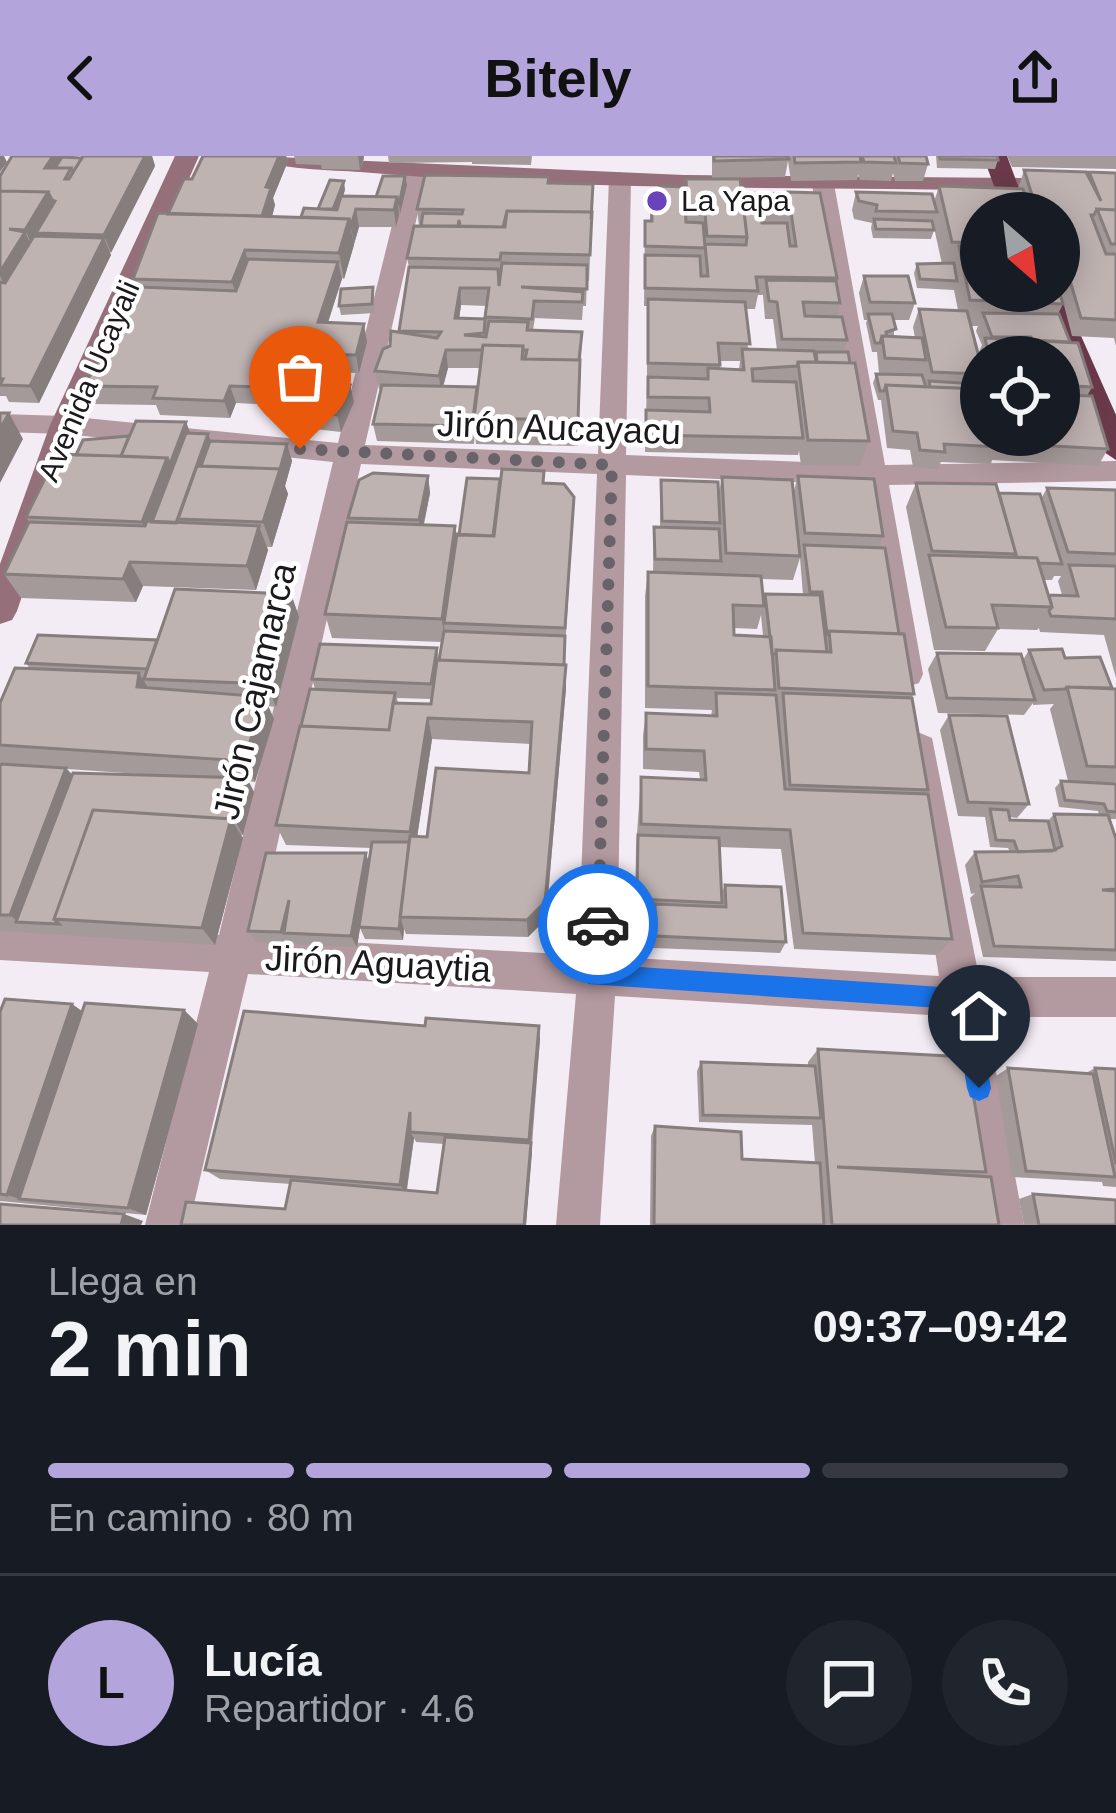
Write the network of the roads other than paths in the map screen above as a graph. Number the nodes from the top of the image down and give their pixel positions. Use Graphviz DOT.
graph roads {
  1 [pos="187,156"];
  2 [pos="266,156"];
  3 [pos="995,156"];
  4 [pos="565,167"];
  5 [pos="683,168"];
  6 [pos="416,173"];
  7 [pos="620,179"];
  8 [pos="1003,181"];
  9 [pos="823,184"];
  10 [pos="1116,186"];
  11 [pos="1007,192"];
  12 [pos="1058,312"];
  13 [pos="0,423"];
  14 [pos="65,425"];
  15 [pos="1116,450"];
  16 [pos="347,454"];
  17 [pos="612,465"];
  18 [pos="1116,470"];
  19 [pos="872,475"];
  20 [pos="0,611"];
  21 [pos="0,941"];
  22 [pos="236,955"];
  23 [pos="597,976"];
  24 [pos="1116,997"];
  25 [pos="964,998"];
  26 [pos="166,1225"];
  27 [pos="578,1225"];
  28 [pos="1002,1225"];
  1 -- 14 [label="street, Avenida Ucayali"];
  2 -- 6 [label="street"];
  3 -- 8 [label="highway"];
  4 -- 6 [label="street"];
  4 -- 7 [label="street"];
  5 -- 7 [label="street"];
  5 -- 9 [label="street"];
  6 -- 16 [label="street, Jirón Cajamarca"];
  7 -- 17 [label="street"];
  8 -- 9 [label="street"];
  8 -- 10 [label="street"];
  8 -- 11 [label="highway"];
  9 -- 19 [label="street"];
  12 -- 15 [label="highway"];
  13 -- 14 [label="street, Jirón Aucayacu"];
  14 -- 16 [label="street, Jirón Aucayacu"];
  14 -- 20 [label="street, Avenida Ucayali"];
  16 -- 17 [label="street, Jirón Aucayacu"];
  16 -- 22 [label="street, Jirón Cajamarca"];
  17 -- 19 [label="street, Jirón Aucayacu"];
  17 -- 23 [label="street"];
  18 -- 19 [label="street, Jirón Aucayacu"];
  19 -- 25 [label="street"];
  21 -- 22 [label="street, Jirón Aguaytia"];
  22 -- 23 [label="street, Jirón Aguaytia"];
  22 -- 26 [label="street, Jirón Cajamarca"];
  23 -- 25 [label="street, Jirón Aguaytia"];
  23 -- 27 [label="street"];
  24 -- 25 [label="street, Jirón Aguaytia"];
  25 -- 28 [label="street"];
}
